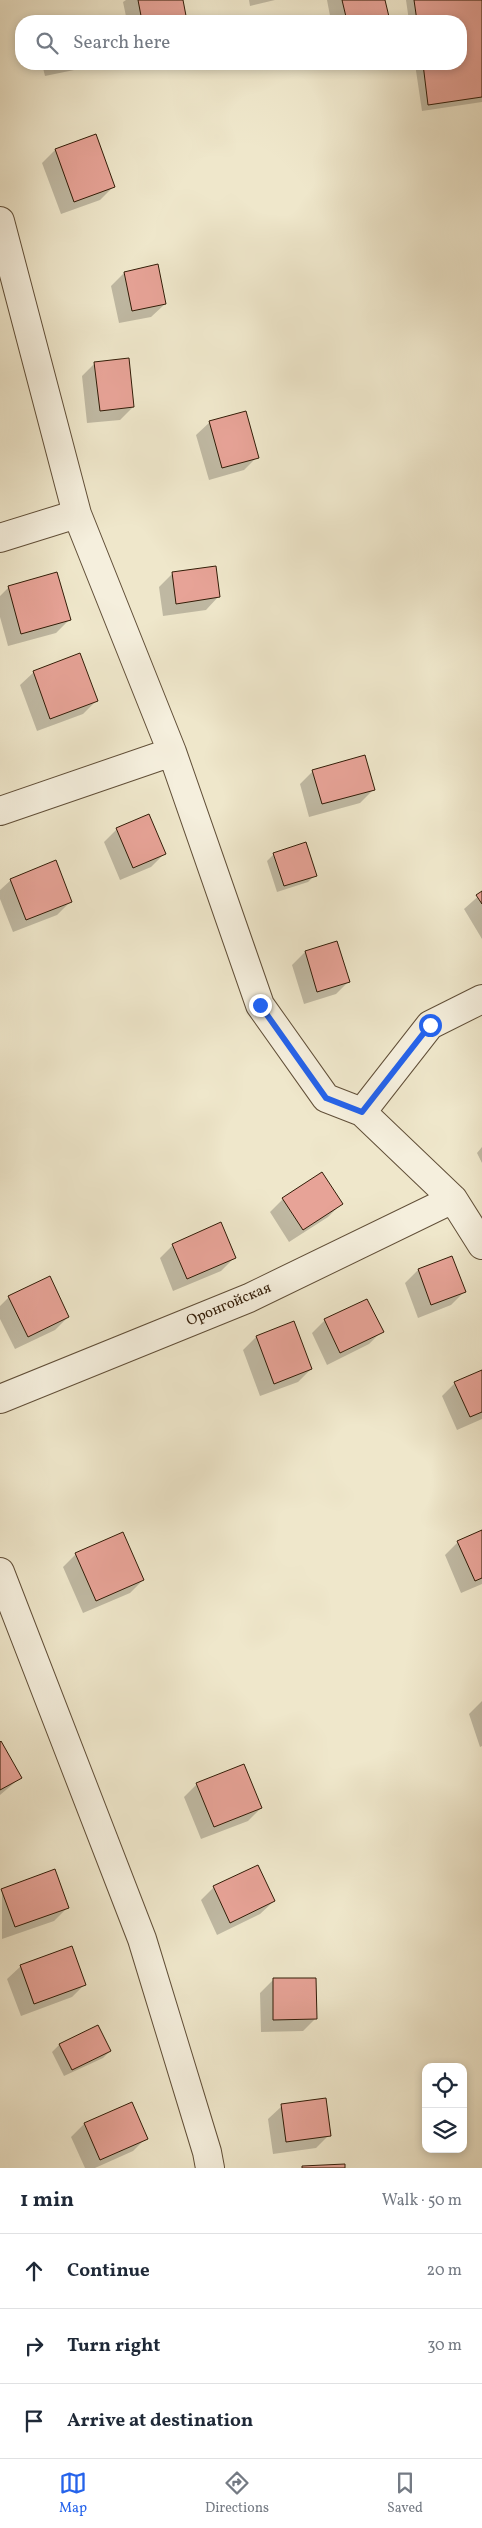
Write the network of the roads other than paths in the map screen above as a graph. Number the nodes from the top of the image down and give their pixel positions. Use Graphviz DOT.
graph roads {
  1 [pos="0,221"];
  2 [pos="77,514"];
  3 [pos="0,538"];
  4 [pos="172,752"];
  5 [pos="0,811"];
  6 [pos="482,999"];
  7 [pos="362,1112"];
  8 [pos="452,1199"];
  9 [pos="482,1244"];
  10 [pos="0,1399"];
  11 [pos="0,1572"];
  12 [pos="210,2168"];
  1 -- 2 [label="street"];
  2 -- 3 [label="street"];
  2 -- 4 [label="street"];
  4 -- 5 [label="street"];
  4 -- 7 [label="street"];
  6 -- 7 [label="street"];
  7 -- 8 [label="street"];
  8 -- 9 [label="street"];
  8 -- 10 [label="street, Оронгойская"];
  11 -- 12 [label="street"];
}
